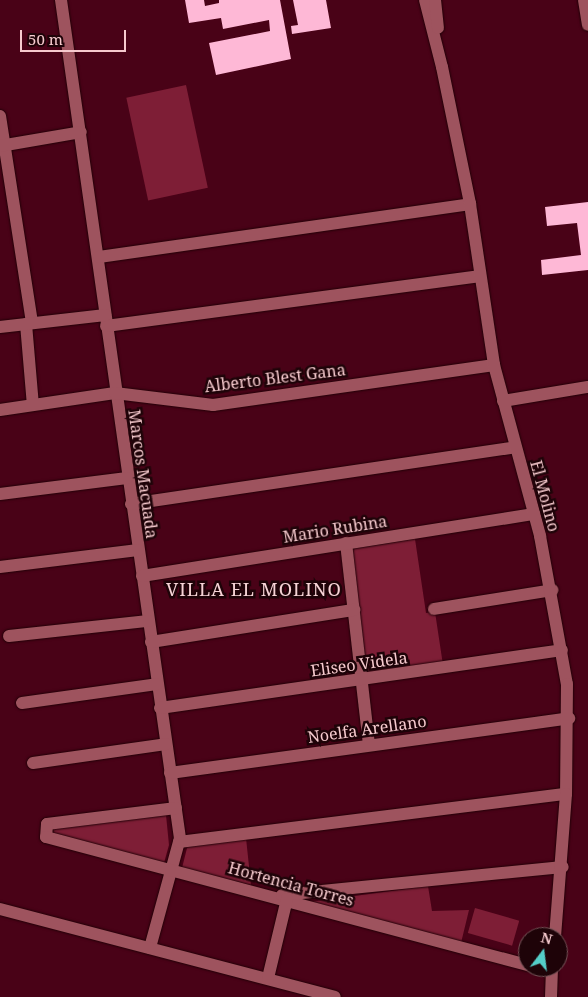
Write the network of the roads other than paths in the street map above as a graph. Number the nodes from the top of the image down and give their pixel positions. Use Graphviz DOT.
graph roads {
  1 [pos="61,0"];
  2 [pos="425,0"];
  3 [pos="435,0"];
  4 [pos="584,0"];
  5 [pos="588,25"];
  6 [pos="442,68"];
  7 [pos="0,116"];
  8 [pos="81,132"];
  9 [pos="2,146"];
  10 [pos="470,204"];
  11 [pos="99,257"];
  12 [pos="479,276"];
  13 [pos="106,320"];
  14 [pos="29,323"];
  15 [pos="0,327"];
  16 [pos="494,365"];
  17 [pos="588,387"];
  18 [pos="115,393"];
  19 [pos="503,401"];
  20 [pos="33,405"];
  21 [pos="0,410"];
  22 [pos="515,447"];
  23 [pos="127,478"];
  24 [pos="0,494"];
  25 [pos="131,504"];
  26 [pos="534,514"];
  27 [pos="346,543"];
  28 [pos="138,550"];
  29 [pos="0,568"];
  30 [pos="142,576"];
  31 [pos="552,590"];
  32 [pos="434,608"];
  33 [pos="354,610"];
  34 [pos="148,621"];
  35 [pos="10,636"];
  36 [pos="151,642"];
  37 [pos="562,650"];
  38 [pos="361,680"];
  39 [pos="158,684"];
  40 [pos="22,703"];
  41 [pos="160,708"];
  42 [pos="568,718"];
  43 [pos="166,744"];
  44 [pos="369,745"];
  45 [pos="33,764"];
  46 [pos="170,773"];
  47 [pos="566,794"];
  48 [pos="176,808"];
  49 [pos="179,842"];
  50 [pos="563,867"];
  51 [pos="171,870"];
  52 [pos="281,898"];
  53 [pos="0,910"];
  54 [pos="556,927"];
  55 [pos="150,948"];
  56 [pos="518,962"];
  57 [pos="551,977"];
  58 [pos="268,978"];
  59 [pos="335,997"];
  60 [pos="552,997"];
  1 -- 8 [label="street, Marcos Macuada"];
  2 -- 6 [label="street, El Molino"];
  3 -- 6 [label="street, El Molino"];
  4 -- 5 [label="street"];
  6 -- 10 [label="street, El Molino"];
  7 -- 9 [label="street"];
  8 -- 9 [label="street"];
  8 -- 11 [label="street, Marcos Macuada"];
  9 -- 14 [label="street"];
  10 -- 11 [label="street"];
  10 -- 12 [label="street, El Molino"];
  11 -- 13 [label="street, Marcos Macuada"];
  12 -- 13 [label="street"];
  12 -- 16 [label="street, El Molino"];
  13 -- 14 [label="street"];
  13 -- 18 [label="street, Marcos Macuada"];
  14 -- 15 [label="street"];
  14 -- 20 [label="street"];
  16 -- 18 [label="street, Alberto Blest Gana"];
  16 -- 19 [label="street, El Molino"];
  17 -- 19 [label="street"];
  18 -- 20 [label="street, Alberto Blest Gana"];
  18 -- 23 [label="street, Marcos Macuada"];
  19 -- 22 [label="street, El Molino"];
  20 -- 21 [label="street, Alberto Blest Gana"];
  22 -- 25 [label="street"];
  22 -- 26 [label="street, El Molino"];
  23 -- 24 [label="street"];
  23 -- 25 [label="street, Marcos Macuada"];
  25 -- 28 [label="street, Marcos Macuada"];
  26 -- 27 [label="street, Mario Rubina"];
  26 -- 31 [label="street, El Molino"];
  27 -- 30 [label="street, Mario Rubina"];
  27 -- 33 [label="street"];
  28 -- 29 [label="street"];
  28 -- 30 [label="street, Marcos Macuada"];
  30 -- 34 [label="street, Marcos Macuada"];
  31 -- 32 [label="street"];
  31 -- 37 [label="street, El Molino"];
  33 -- 36 [label="street"];
  33 -- 38 [label="street"];
  34 -- 35 [label="street"];
  34 -- 36 [label="street, Marcos Macuada"];
  36 -- 39 [label="street, Marcos Macuada"];
  37 -- 38 [label="street, Eliseo Videla"];
  37 -- 42 [label="street, El Molino"];
  38 -- 41 [label="street, Eliseo Videla"];
  38 -- 44 [label="street"];
  39 -- 40 [label="street"];
  39 -- 41 [label="street, Marcos Macuada"];
  41 -- 43 [label="street, Marcos Macuada"];
  42 -- 44 [label="street, Noelfa Arellano"];
  42 -- 47 [label="street, El Molino"];
  43 -- 45 [label="street"];
  43 -- 46 [label="street, Marcos Macuada"];
  44 -- 46 [label="street, Noelfa Arellano"];
  46 -- 48 [label="street, Marcos Macuada"];
  47 -- 49 [label="street"];
  47 -- 50 [label="street, El Molino"];
  48 -- 49 [label="street, Marcos Macuada"];
  48 -- 51 [label="street, Hortencia Torres"];
  49 -- 51 [label="street, Marcos Macuada"];
  50 -- 52 [label="street"];
  50 -- 54 [label="street, El Molino"];
  51 -- 52 [label="street, Hortencia Torres"];
  51 -- 55 [label="street, Marcos Macuada"];
  52 -- 56 [label="street, Hortencia Torres"];
  52 -- 58 [label="street"];
  53 -- 55 [label="street"];
  55 -- 58 [label="street"];
  57 -- 60 [label="street"];
  58 -- 59 [label="street"];
}
